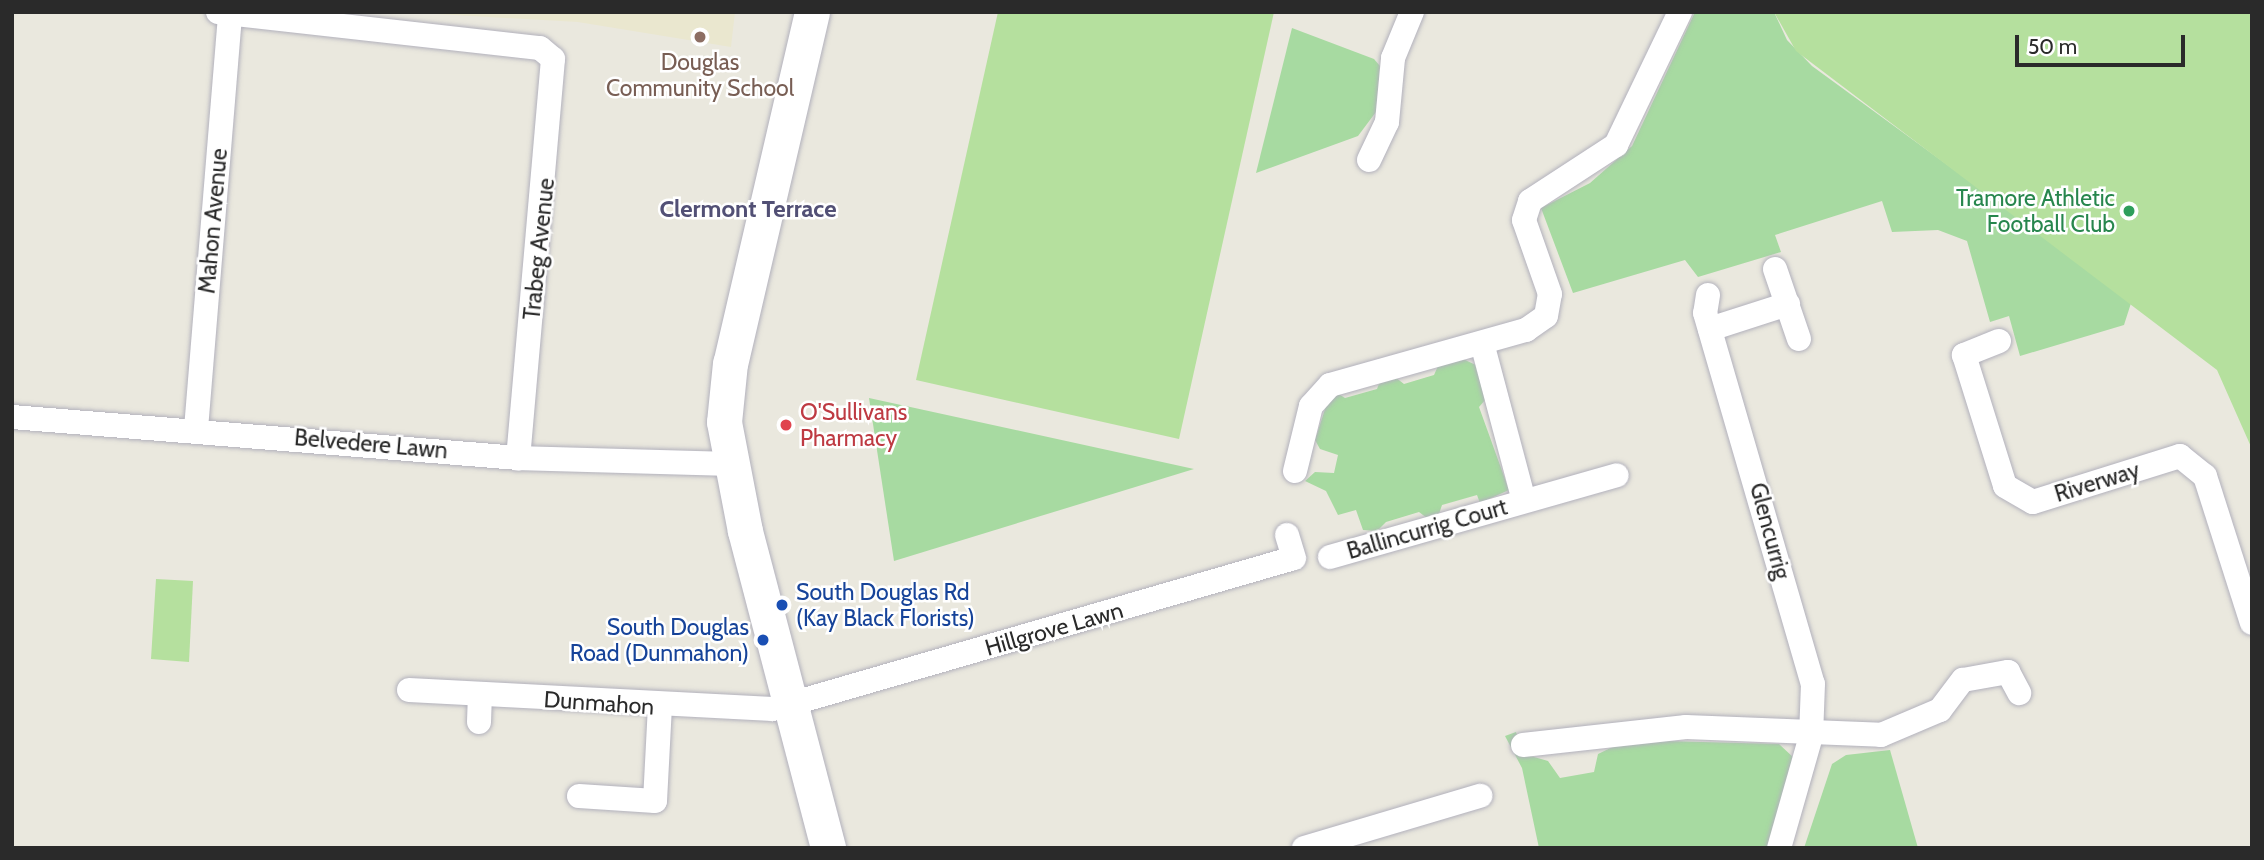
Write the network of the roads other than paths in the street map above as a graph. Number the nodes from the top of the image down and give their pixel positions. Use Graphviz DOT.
graph roads {
  1 [pos="812,12"];
  2 [pos="1412,12"];
  3 [pos="1681,12"];
  4 [pos="224,13"];
  5 [pos="1368,160"];
  6 [pos="1775,269"];
  7 [pos="1708,295"];
  8 [pos="1788,304"];
  9 [pos="1710,329"];
  10 [pos="1799,339"];
  11 [pos="1999,341"];
  12 [pos="1482,343"];
  13 [pos="12,417"];
  14 [pos="196,429"];
  15 [pos="518,458"];
  16 [pos="729,464"];
  17 [pos="1295,471"];
  18 [pos="1617,475"];
  19 [pos="1524,501"];
  20 [pos="1287,535"];
  21 [pos="1330,557"];
  22 [pos="2252,623"];
  23 [pos="409,690"];
  24 [pos="2019,693"];
  25 [pos="480,696"];
  26 [pos="789,706"];
  27 [pos="660,707"];
  28 [pos="479,722"];
  29 [pos="1811,736"];
  30 [pos="1522,745"];
  31 [pos="579,796"];
  32 [pos="1480,796"];
  33 [pos="828,848"];
  34 [pos="1304,848"];
  35 [pos="1779,848"];
  1 -- 16 [label="main road"];
  2 -- 5 [label="street"];
  3 -- 12 [label="street"];
  4 -- 14 [label="street, Mahon Avenue"];
  4 -- 15 [label="street, Trabeg Avenue"];
  6 -- 8 [label="street"];
  7 -- 9 [label="street, Glencurrig"];
  8 -- 9 [label="street"];
  8 -- 10 [label="street"];
  9 -- 29 [label="street, Glencurrig"];
  11 -- 22 [label="street, Riverway"];
  12 -- 17 [label="street"];
  12 -- 19 [label="street, Ballincurrig Court"];
  13 -- 14 [label="street, Belvedere Lawn"];
  14 -- 15 [label="street, Belvedere Lawn"];
  15 -- 16 [label="street, Belvedere Lawn"];
  16 -- 26 [label="main road"];
  18 -- 19 [label="street, Ballincurrig Court"];
  19 -- 21 [label="street, Ballincurrig Court"];
  20 -- 26 [label="street, Hillgrove Lawn"];
  23 -- 25 [label="street, Dunmahon"];
  24 -- 29 [label="street"];
  25 -- 27 [label="street, Dunmahon"];
  25 -- 28 [label="street"];
  26 -- 27 [label="street, Dunmahon"];
  26 -- 33 [label="main road"];
  27 -- 31 [label="street"];
  29 -- 30 [label="street"];
  29 -- 35 [label="street, Glencurrig"];
  32 -- 34 [label="street"];
}
